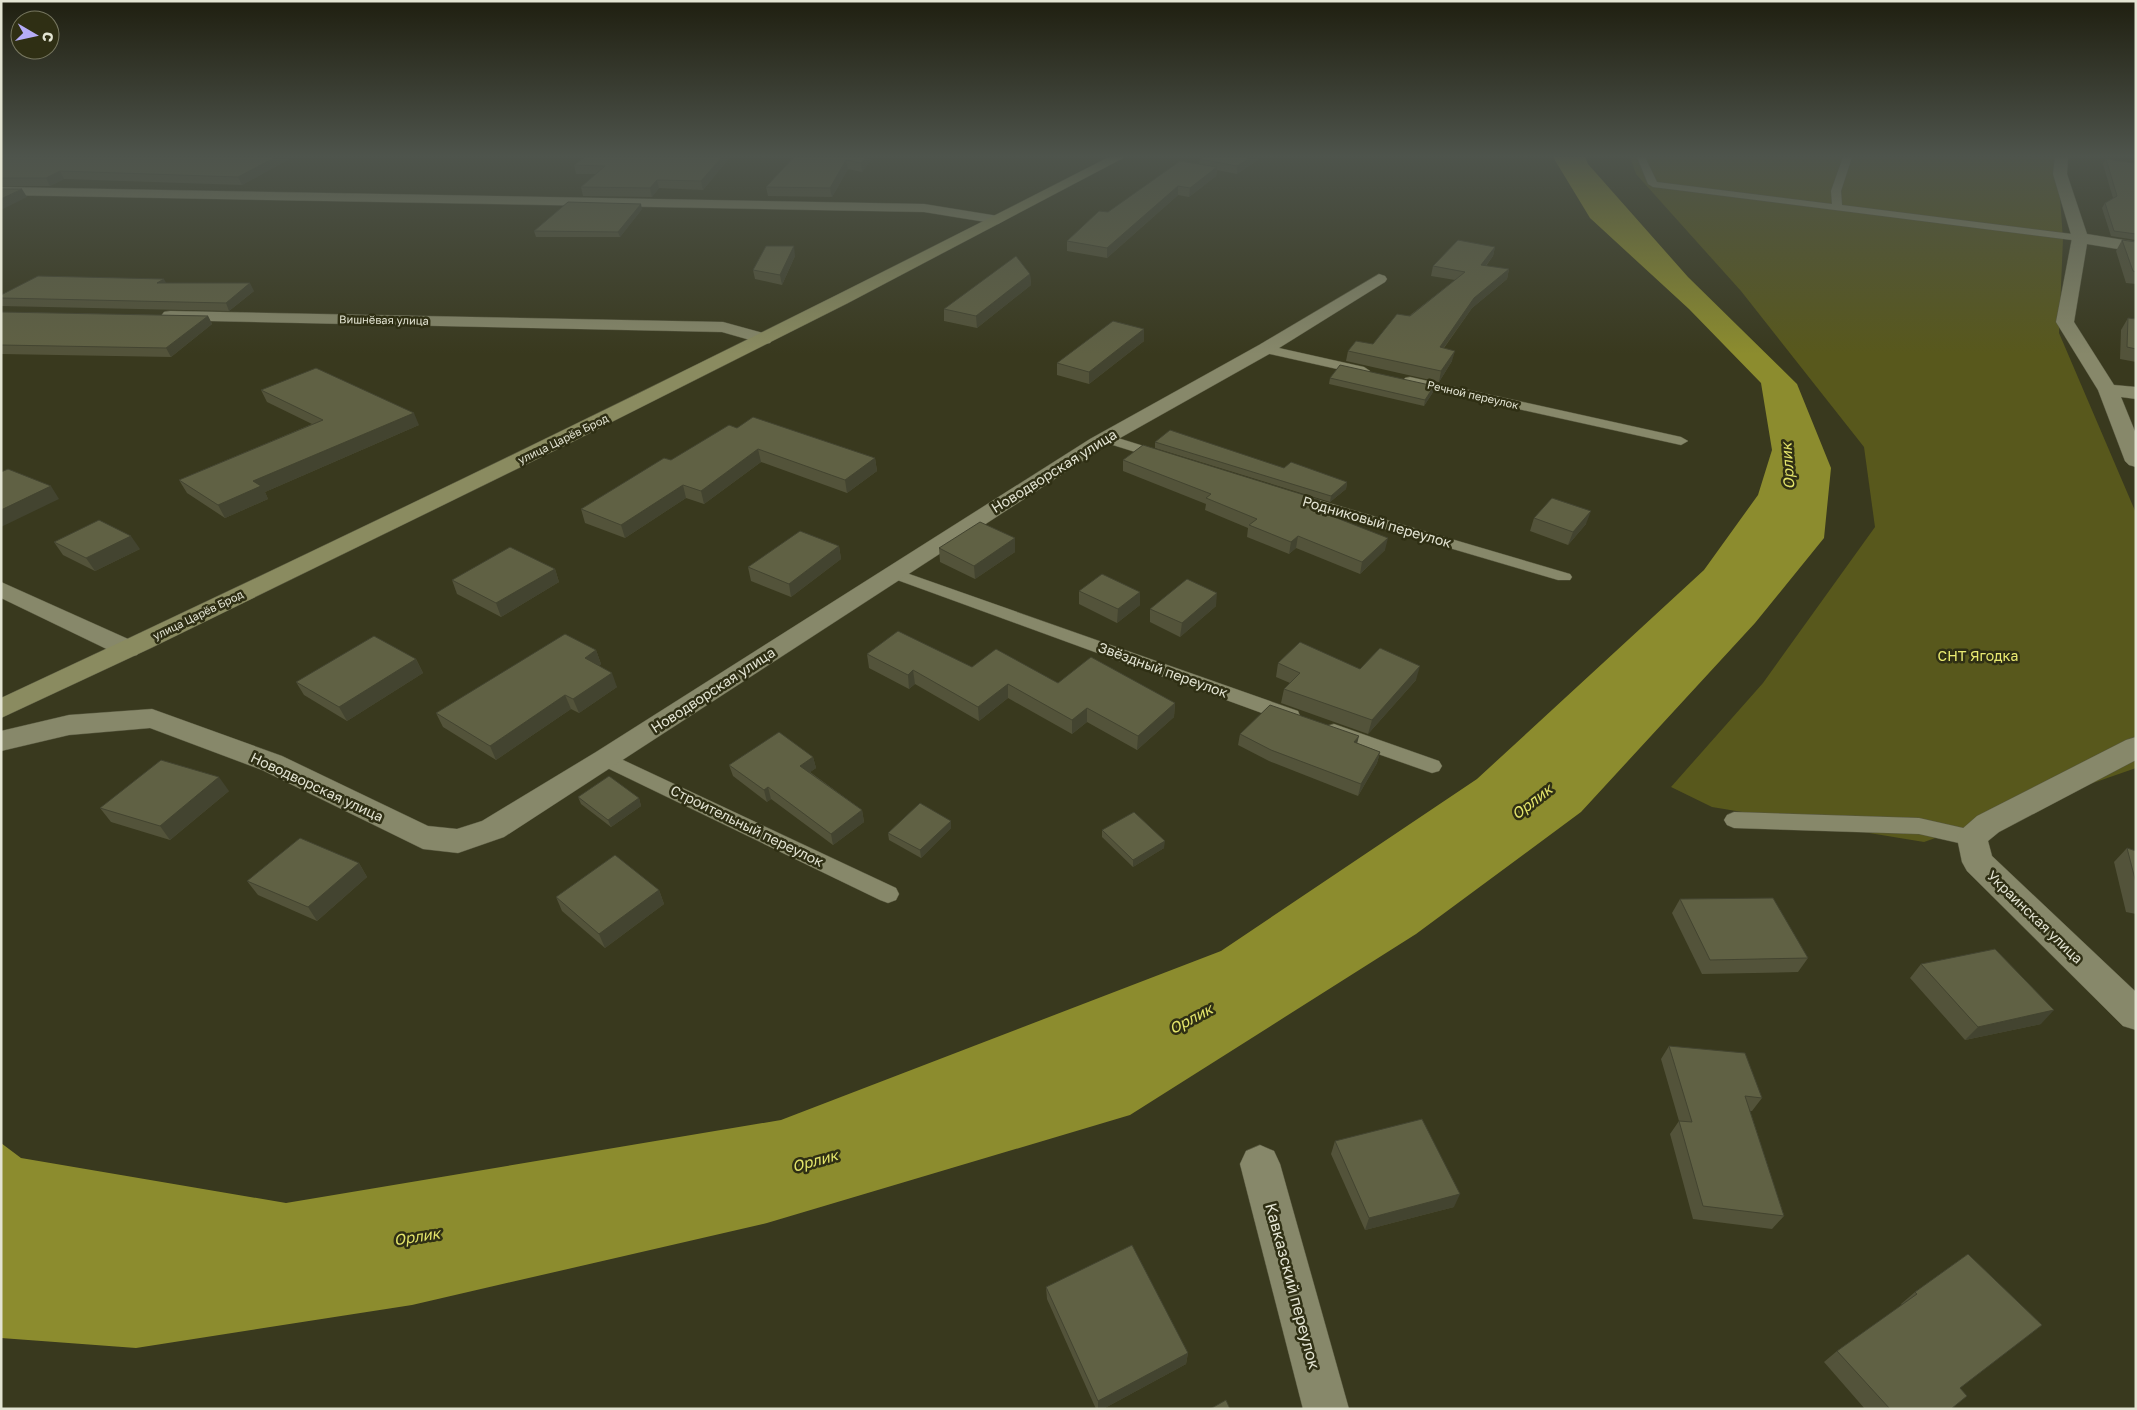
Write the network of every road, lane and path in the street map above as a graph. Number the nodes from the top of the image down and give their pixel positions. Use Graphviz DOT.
graph roads {
  1 [pos="992,223"];
  2 [pos="1961,223"];
  3 [pos="2075,223"];
  4 [pos="2080,238"];
  5 [pos="2136,247"];
  6 [pos="1379,279"];
  7 [pos="149,316"];
  8 [pos="764,339"];
  9 [pos="1265,349"];
  10 [pos="1381,375"];
  11 [pos="1400,379"];
  12 [pos="2108,390"];
  13 [pos="2136,393"];
  14 [pos="1105,438"];
  15 [pos="1681,441"];
  16 [pos="1171,460"];
  17 [pos="2136,461"];
  18 [pos="1276,493"];
  19 [pos="895,574"];
  20 [pos="1564,577"];
  21 [pos="1,589"];
  22 [pos="128,649"];
  23 [pos="1,709"];
  24 [pos="1,741"];
  25 [pos="2136,747"];
  26 [pos="606,759"];
  27 [pos="1432,766"];
  28 [pos="1734,820"];
  29 [pos="1972,838"];
  30 [pos="888,894"];
  31 [pos="2136,1015"];
  32 [pos="1260,1164"];
  33 [pos="1326,1409"];
  1 -- 8 [label="street, улица Царёв Брод"];
  2 -- 4 [label="lane"];
  3 -- 4 [label="street"];
  4 -- 5 [label="street"];
  4 -- 12 [label="street"];
  6 -- 9 [label="street, Новодворская улица"];
  7 -- 8 [label="street, Вишнёвая улица"];
  8 -- 22 [label="street, улица Царёв Брод"];
  9 -- 10 [label="lane"];
  9 -- 14 [label="street, Новодворская улица"];
  11 -- 15 [label="lane, Речной переулок"];
  12 -- 13 [label="street"];
  12 -- 17 [label="street"];
  14 -- 16 [label="lane"];
  14 -- 19 [label="street, Новодворская улица"];
  18 -- 20 [label="lane, Родниковый переулок"];
  19 -- 26 [label="street, Новодворская улица"];
  19 -- 27 [label="lane, Звёздный переулок"];
  21 -- 22 [label="street"];
  22 -- 23 [label="street, улица Царёв Брод"];
  24 -- 26 [label="street, Новодворская улица"];
  25 -- 29 [label="street"];
  26 -- 30 [label="lane, Строительный переулок"];
  28 -- 29 [label="lane"];
  29 -- 31 [label="street, Украинская улица"];
  32 -- 33 [label="street, Кавказский переулок"];
}
